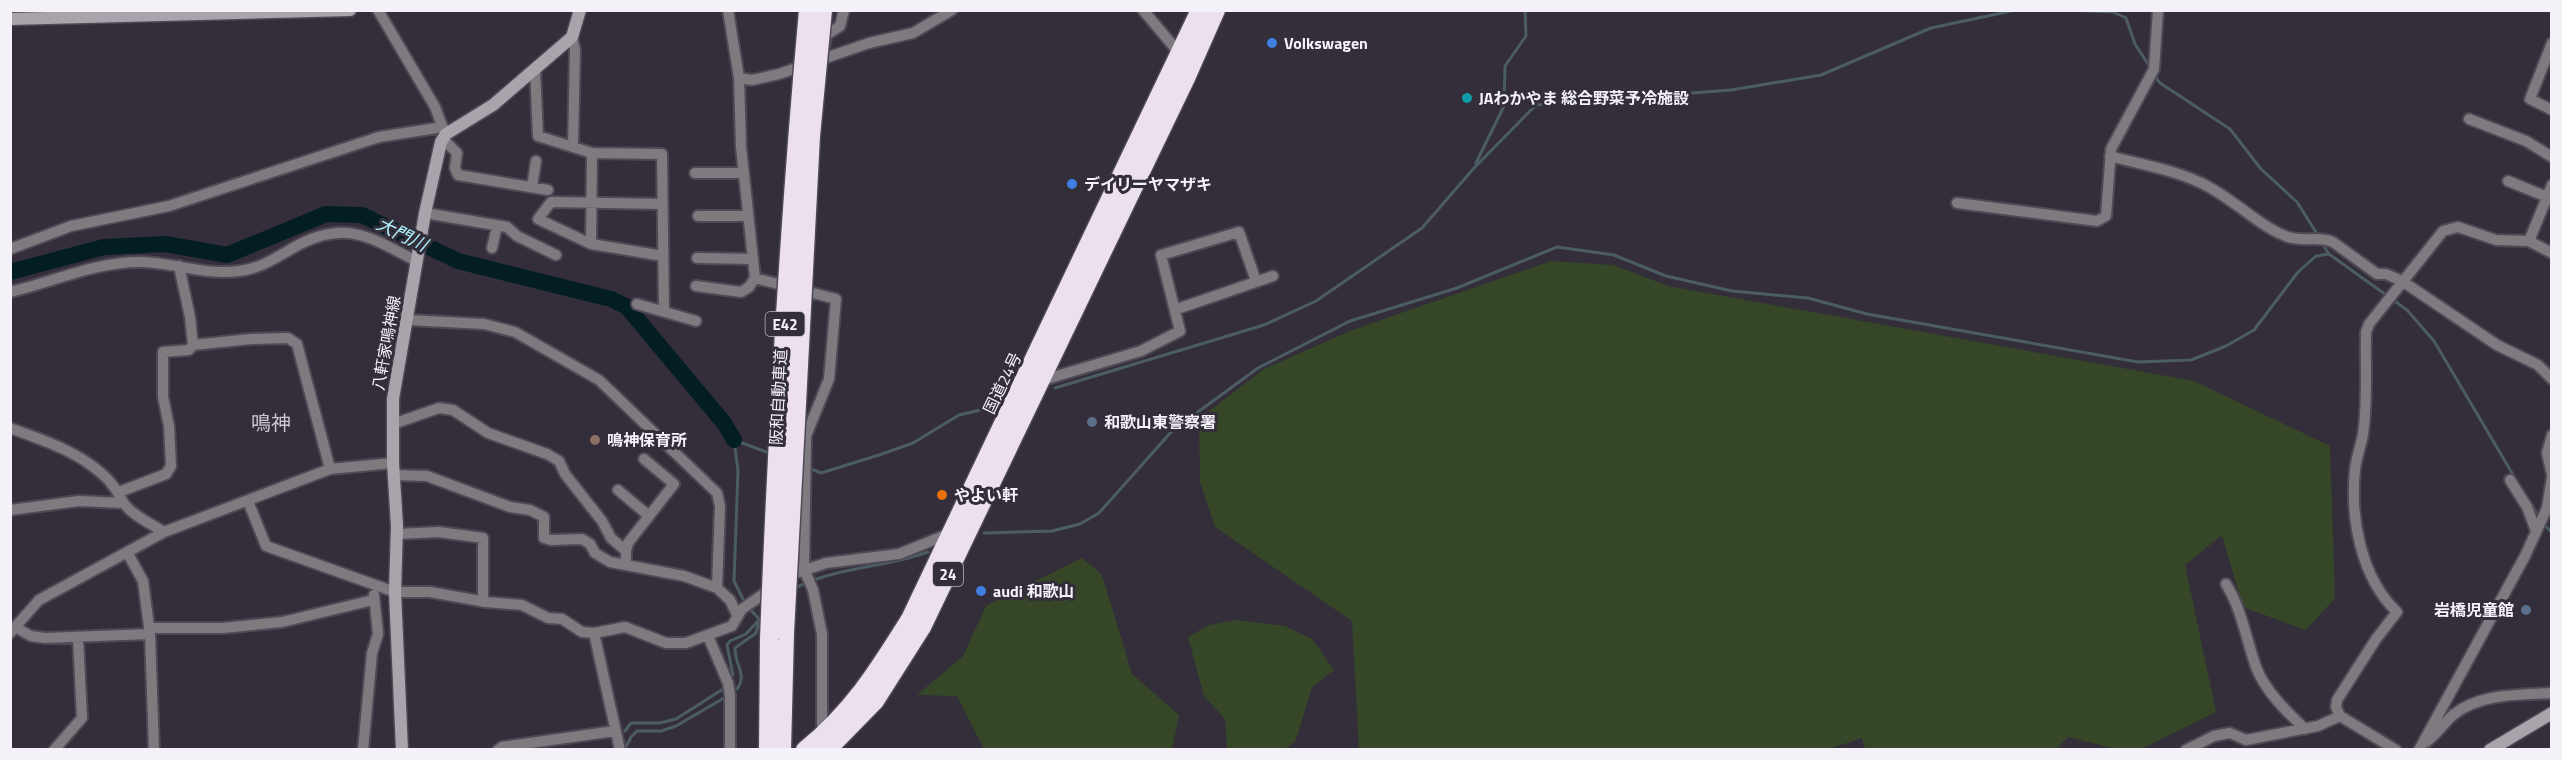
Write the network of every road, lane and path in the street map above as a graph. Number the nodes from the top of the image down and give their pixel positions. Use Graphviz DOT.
graph roads {
  1 [pos="350,10"];
  2 [pos="378,10"];
  3 [pos="580,10"];
  4 [pos="728,10"];
  5 [pos="808,10"];
  6 [pos="824,10"];
  7 [pos="844,10"];
  8 [pos="952,10"];
  9 [pos="1143,10"];
  10 [pos="1200,10"];
  11 [pos="1216,10"];
  12 [pos="2158,10"];
  13 [pos="10,19"];
  14 [pos="572,37"];
  15 [pos="2552,43"];
  16 [pos="1180,54"];
  17 [pos="824,57"];
  18 [pos="535,69"];
  19 [pos="739,78"];
  20 [pos="2552,110"];
  21 [pos="2469,119"];
  22 [pos="444,133"];
  23 [pos="573,146"];
  24 [pos="592,153"];
  25 [pos="2110,156"];
  26 [pos="2552,157"];
  27 [pos="536,161"];
  28 [pos="695,173"];
  29 [pos="743,173"];
  30 [pos="2508,181"];
  31 [pos="2552,185"];
  32 [pos="532,187"];
  33 [pos="548,190"];
  34 [pos="2547,197"];
  35 [pos="592,203"];
  36 [pos="1958,203"];
  37 [pos="663,204"];
  38 [pos="698,216"];
  39 [pos="747,216"];
  40 [pos="424,217"];
  41 [pos="497,226"];
  42 [pos="2529,241"];
  43 [pos="591,244"];
  44 [pos="492,248"];
  45 [pos="10,249"];
  46 [pos="2552,253"];
  47 [pos="556,255"];
  48 [pos="663,256"];
  49 [pos="697,258"];
  50 [pos="417,259"];
  51 [pos="753,259"];
  52 [pos="179,266"];
  53 [pos="1273,276"];
  54 [pos="755,278"];
  55 [pos="1256,281"];
  56 [pos="2399,285"];
  57 [pos="696,286"];
  58 [pos="10,292"];
  59 [pos="637,304"];
  60 [pos="1177,309"];
  61 [pos="664,311"];
  62 [pos="408,320"];
  63 [pos="696,321"];
  64 [pos="193,345"];
  65 [pos="2552,379"];
  66 [pos="1041,381"];
  67 [pos="1023,386"];
  68 [pos="393,424"];
  69 [pos="10,428"];
  70 [pos="2552,435"];
  71 [pos="644,459"];
  72 [pos="330,469"];
  73 [pos="394,469"];
  74 [pos="2552,476"];
  75 [pos="2510,480"];
  76 [pos="618,490"];
  77 [pos="119,492"];
  78 [pos="248,501"];
  79 [pos="123,503"];
  80 [pos="10,510"];
  81 [pos="649,516"];
  82 [pos="973,525"];
  83 [pos="2538,528"];
  84 [pos="164,532"];
  85 [pos="952,532"];
  86 [pos="397,534"];
  87 [pos="626,551"];
  88 [pos="127,552"];
  89 [pos="626,563"];
  90 [pos="805,572"];
  91 [pos="2226,584"];
  92 [pos="376,586"];
  93 [pos="717,588"];
  94 [pos="395,591"];
  95 [pos="373,600"];
  96 [pos="483,602"];
  97 [pos="739,612"];
  98 [pos="13,630"];
  99 [pos="149,631"];
  100 [pos="594,633"];
  101 [pos="708,636"];
  102 [pos="777,636"];
  103 [pos="78,637"];
  104 [pos="2552,693"];
  105 [pos="2552,713"];
  106 [pos="2340,716"];
  107 [pos="2305,729"];
  108 [pos="615,731"];
  109 [pos="829,742"];
  110 [pos="2243,745"];
  111 [pos="2420,747"];
  112 [pos="54,750"];
  113 [pos="154,750"];
  114 [pos="363,750"];
  115 [pos="402,750"];
  116 [pos="498,750"];
  117 [pos="621,750"];
  118 [pos="729,750"];
  119 [pos="768,750"];
  120 [pos="782,750"];
  121 [pos="805,750"];
  122 [pos="2186,750"];
  123 [pos="2396,750"];
  124 [pos="2490,750"];
  1 -- 13 [label="main road"];
  2 -- 22 [label="street"];
  3 -- 14 [label="main road"];
  4 -- 19 [label="street"];
  5 -- 102 [label="highway, 阪和自動車道 / E42, bridge"];
  6 -- 102 [label="highway, 阪和自動車道 / E42, bridge"];
  7 -- 17 [label="street"];
  8 -- 17 [label="street"];
  9 -- 16 [label="street"];
  10 -- 16 [label="highway, 国道24号 / 24"];
  11 -- 66 [label="highway, 国道24号 / 24"];
  12 -- 25 [label="street"];
  14 -- 18 [label="main road"];
  14 -- 23 [label="street"];
  15 -- 20 [label="street"];
  16 -- 67 [label="highway, 国道24号 / 24"];
  17 -- 19 [label="street"];
  18 -- 22 [label="main road"];
  18 -- 23 [label="street"];
  19 -- 29 [label="street"];
  21 -- 26 [label="street"];
  22 -- 32 [label="street"];
  22 -- 40 [label="main road, 八軒家鳴神線"];
  22 -- 45 [label="street"];
  23 -- 24 [label="street"];
  24 -- 35 [label="street"];
  24 -- 37 [label="street"];
  25 -- 36 [label="street"];
  25 -- 56 [label="street"];
  27 -- 32 [label="street"];
  28 -- 29 [label="street"];
  29 -- 39 [label="street"];
  30 -- 34 [label="street"];
  31 -- 34 [label="street"];
  32 -- 33 [label="street"];
  34 -- 42 [label="street"];
  35 -- 37 [label="street"];
  35 -- 43 [label="street"];
  35 -- 43 [label="street"];
  37 -- 48 [label="street"];
  38 -- 39 [label="street"];
  39 -- 51 [label="street"];
  40 -- 41 [label="street"];
  40 -- 50 [label="main road, 八軒家鳴神線"];
  41 -- 44 [label="street"];
  41 -- 47 [label="street"];
  42 -- 46 [label="street"];
  42 -- 56 [label="street"];
  43 -- 48 [label="street"];
  48 -- 61 [label="street"];
  49 -- 51 [label="street"];
  50 -- 52 [label="street"];
  50 -- 62 [label="main road, 八軒家鳴神線"];
  51 -- 54 [label="street"];
  52 -- 58 [label="street"];
  52 -- 64 [label="street"];
  53 -- 55 [label="street"];
  54 -- 57 [label="street"];
  54 -- 90 [label="street"];
  55 -- 60 [label="street"];
  55 -- 60 [label="street"];
  56 -- 65 [label="street"];
  56 -- 106 [label="street"];
  59 -- 61 [label="street"];
  60 -- 66 [label="street"];
  61 -- 63 [label="street"];
  62 -- 68 [label="main road, 八軒家鳴神線"];
  62 -- 93 [label="street"];
  64 -- 72 [label="street"];
  64 -- 77 [label="street"];
  66 -- 67 [label="street"];
  66 -- 82 [label="highway, 国道24号 / 24"];
  67 -- 85 [label="highway, 国道24号 / 24"];
  68 -- 73 [label="main road, 八軒家鳴神線"];
  68 -- 87 [label="street"];
  69 -- 77 [label="street"];
  70 -- 74 [label="street"];
  71 -- 81 [label="street"];
  72 -- 73 [label="street"];
  72 -- 78 [label="street"];
  73 -- 86 [label="main road, 八軒家鳴神線"];
  73 -- 89 [label="street"];
  74 -- 83 [label="street"];
  75 -- 83 [label="street"];
  76 -- 81 [label="street"];
  77 -- 79 [label="street"];
  78 -- 84 [label="street"];
  78 -- 92 [label="street"];
  79 -- 80 [label="street"];
  79 -- 84 [label="street"];
  81 -- 87 [label="street"];
  82 -- 85 [label="street"];
  82 -- 109 [label="highway, 国道24号 / 24"];
  83 -- 111 [label="street"];
  84 -- 88 [label="street"];
  85 -- 90 [label="street"];
  85 -- 109 [label="highway, 国道24号 / 24"];
  86 -- 94 [label="main road, 八軒家鳴神線"];
  86 -- 96 [label="street"];
  87 -- 89 [label="street"];
  88 -- 98 [label="street"];
  88 -- 99 [label="street"];
  89 -- 93 [label="street"];
  90 -- 97 [label="street"];
  90 -- 109 [label="street"];
  91 -- 107 [label="street"];
  92 -- 94 [label="street"];
  92 -- 95 [label="street"];
  93 -- 97 [label="street"];
  94 -- 96 [label="street"];
  94 -- 115 [label="main road, 八軒家鳴神線"];
  95 -- 99 [label="street"];
  95 -- 114 [label="street"];
  96 -- 100 [label="street"];
  97 -- 101 [label="street"];
  98 -- 103 [label="street"];
  99 -- 103 [label="street"];
  99 -- 113 [label="street"];
  100 -- 101 [label="street"];
  100 -- 108 [label="street"];
  101 -- 118 [label="street"];
  102 -- 119 [label="highway, 阪和自動車道 / E42"];
  102 -- 120 [label="highway, 阪和自動車道 / E42"];
  103 -- 112 [label="street"];
  104 -- 111 [label="street"];
  105 -- 124 [label="main road"];
  106 -- 107 [label="street"];
  106 -- 123 [label="street"];
  107 -- 110 [label="street"];
  108 -- 116 [label="street"];
  108 -- 117 [label="street"];
  109 -- 121 [label="highway, 国道24号 / 24"];
  110 -- 122 [label="street"];
}
